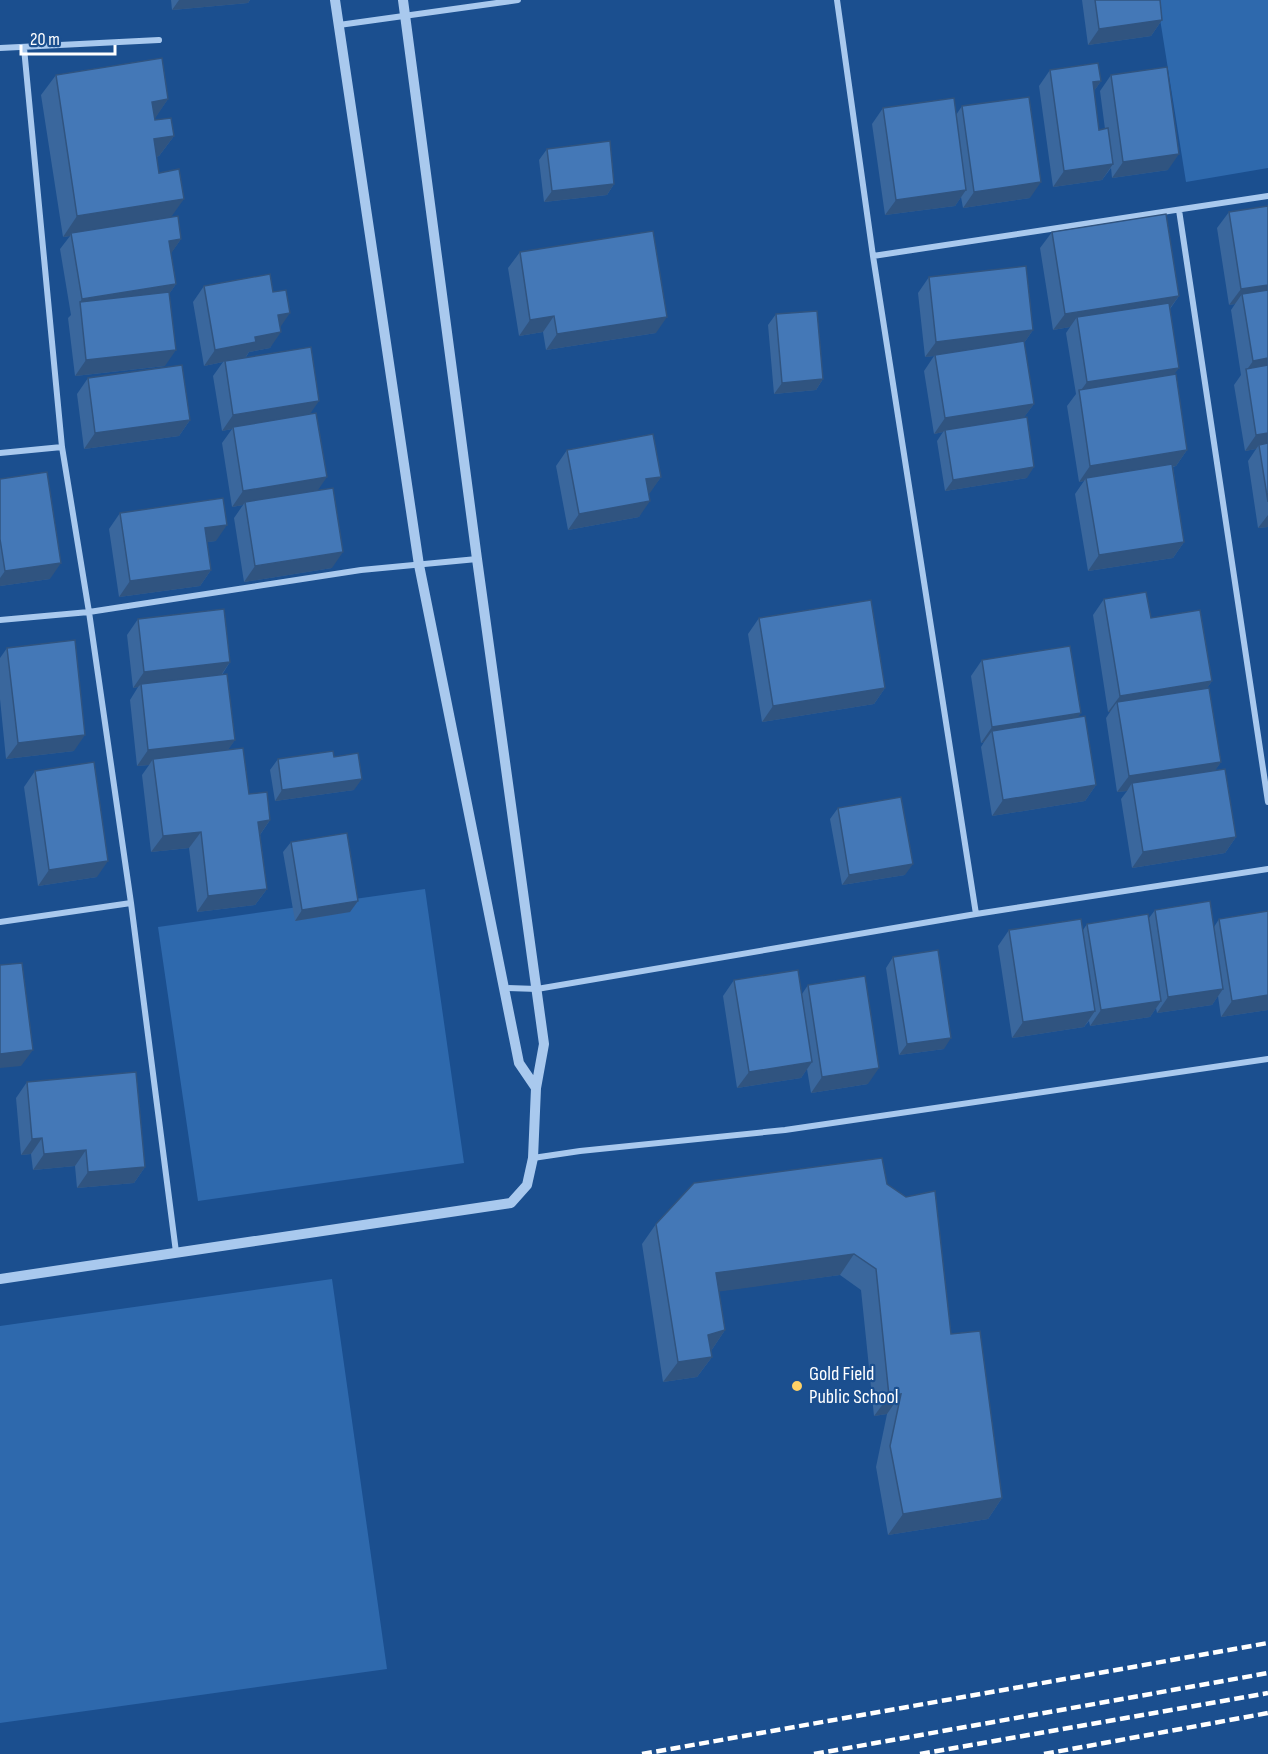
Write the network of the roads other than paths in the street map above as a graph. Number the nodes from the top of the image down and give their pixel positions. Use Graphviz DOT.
graph roads {
  1 [pos="335,0"];
  2 [pos="403,0"];
  3 [pos="518,0"];
  4 [pos="837,0"];
  5 [pos="405,17"];
  6 [pos="339,25"];
  7 [pos="159,39"];
  8 [pos="0,48"];
  9 [pos="24,48"];
  10 [pos="1268,196"];
  11 [pos="1179,210"];
  12 [pos="873,256"];
  13 [pos="62,447"];
  14 [pos="0,453"];
  15 [pos="477,559"];
  16 [pos="419,565"];
  17 [pos="89,612"];
  18 [pos="0,620"];
  19 [pos="1268,802"];
  20 [pos="1268,869"];
  21 [pos="131,903"];
  22 [pos="976,914"];
  23 [pos="0,922"];
  24 [pos="505,988"];
  25 [pos="537,989"];
  26 [pos="1268,1059"];
  27 [pos="536,1088"];
  28 [pos="532,1158"];
  29 [pos="176,1252"];
  30 [pos="0,1279"];
  1 -- 6 [label="street"];
  2 -- 5 [label="street"];
  3 -- 5 [label="street"];
  4 -- 12 [label="street"];
  5 -- 6 [label="street"];
  5 -- 15 [label="street"];
  6 -- 16 [label="street"];
  7 -- 9 [label="street"];
  8 -- 9 [label="street"];
  9 -- 13 [label="street"];
  10 -- 11 [label="street"];
  11 -- 12 [label="street"];
  11 -- 19 [label="street"];
  12 -- 22 [label="street"];
  13 -- 14 [label="street"];
  13 -- 17 [label="street"];
  15 -- 16 [label="street"];
  15 -- 25 [label="street"];
  16 -- 17 [label="street"];
  16 -- 24 [label="street"];
  17 -- 18 [label="street"];
  17 -- 21 [label="street"];
  20 -- 22 [label="street"];
  21 -- 23 [label="street"];
  21 -- 29 [label="street"];
  22 -- 25 [label="street"];
  24 -- 25 [label="street"];
  24 -- 27 [label="street"];
  25 -- 27 [label="street"];
  26 -- 28 [label="street"];
  27 -- 28 [label="street"];
  28 -- 29 [label="street"];
  29 -- 30 [label="street"];
}
